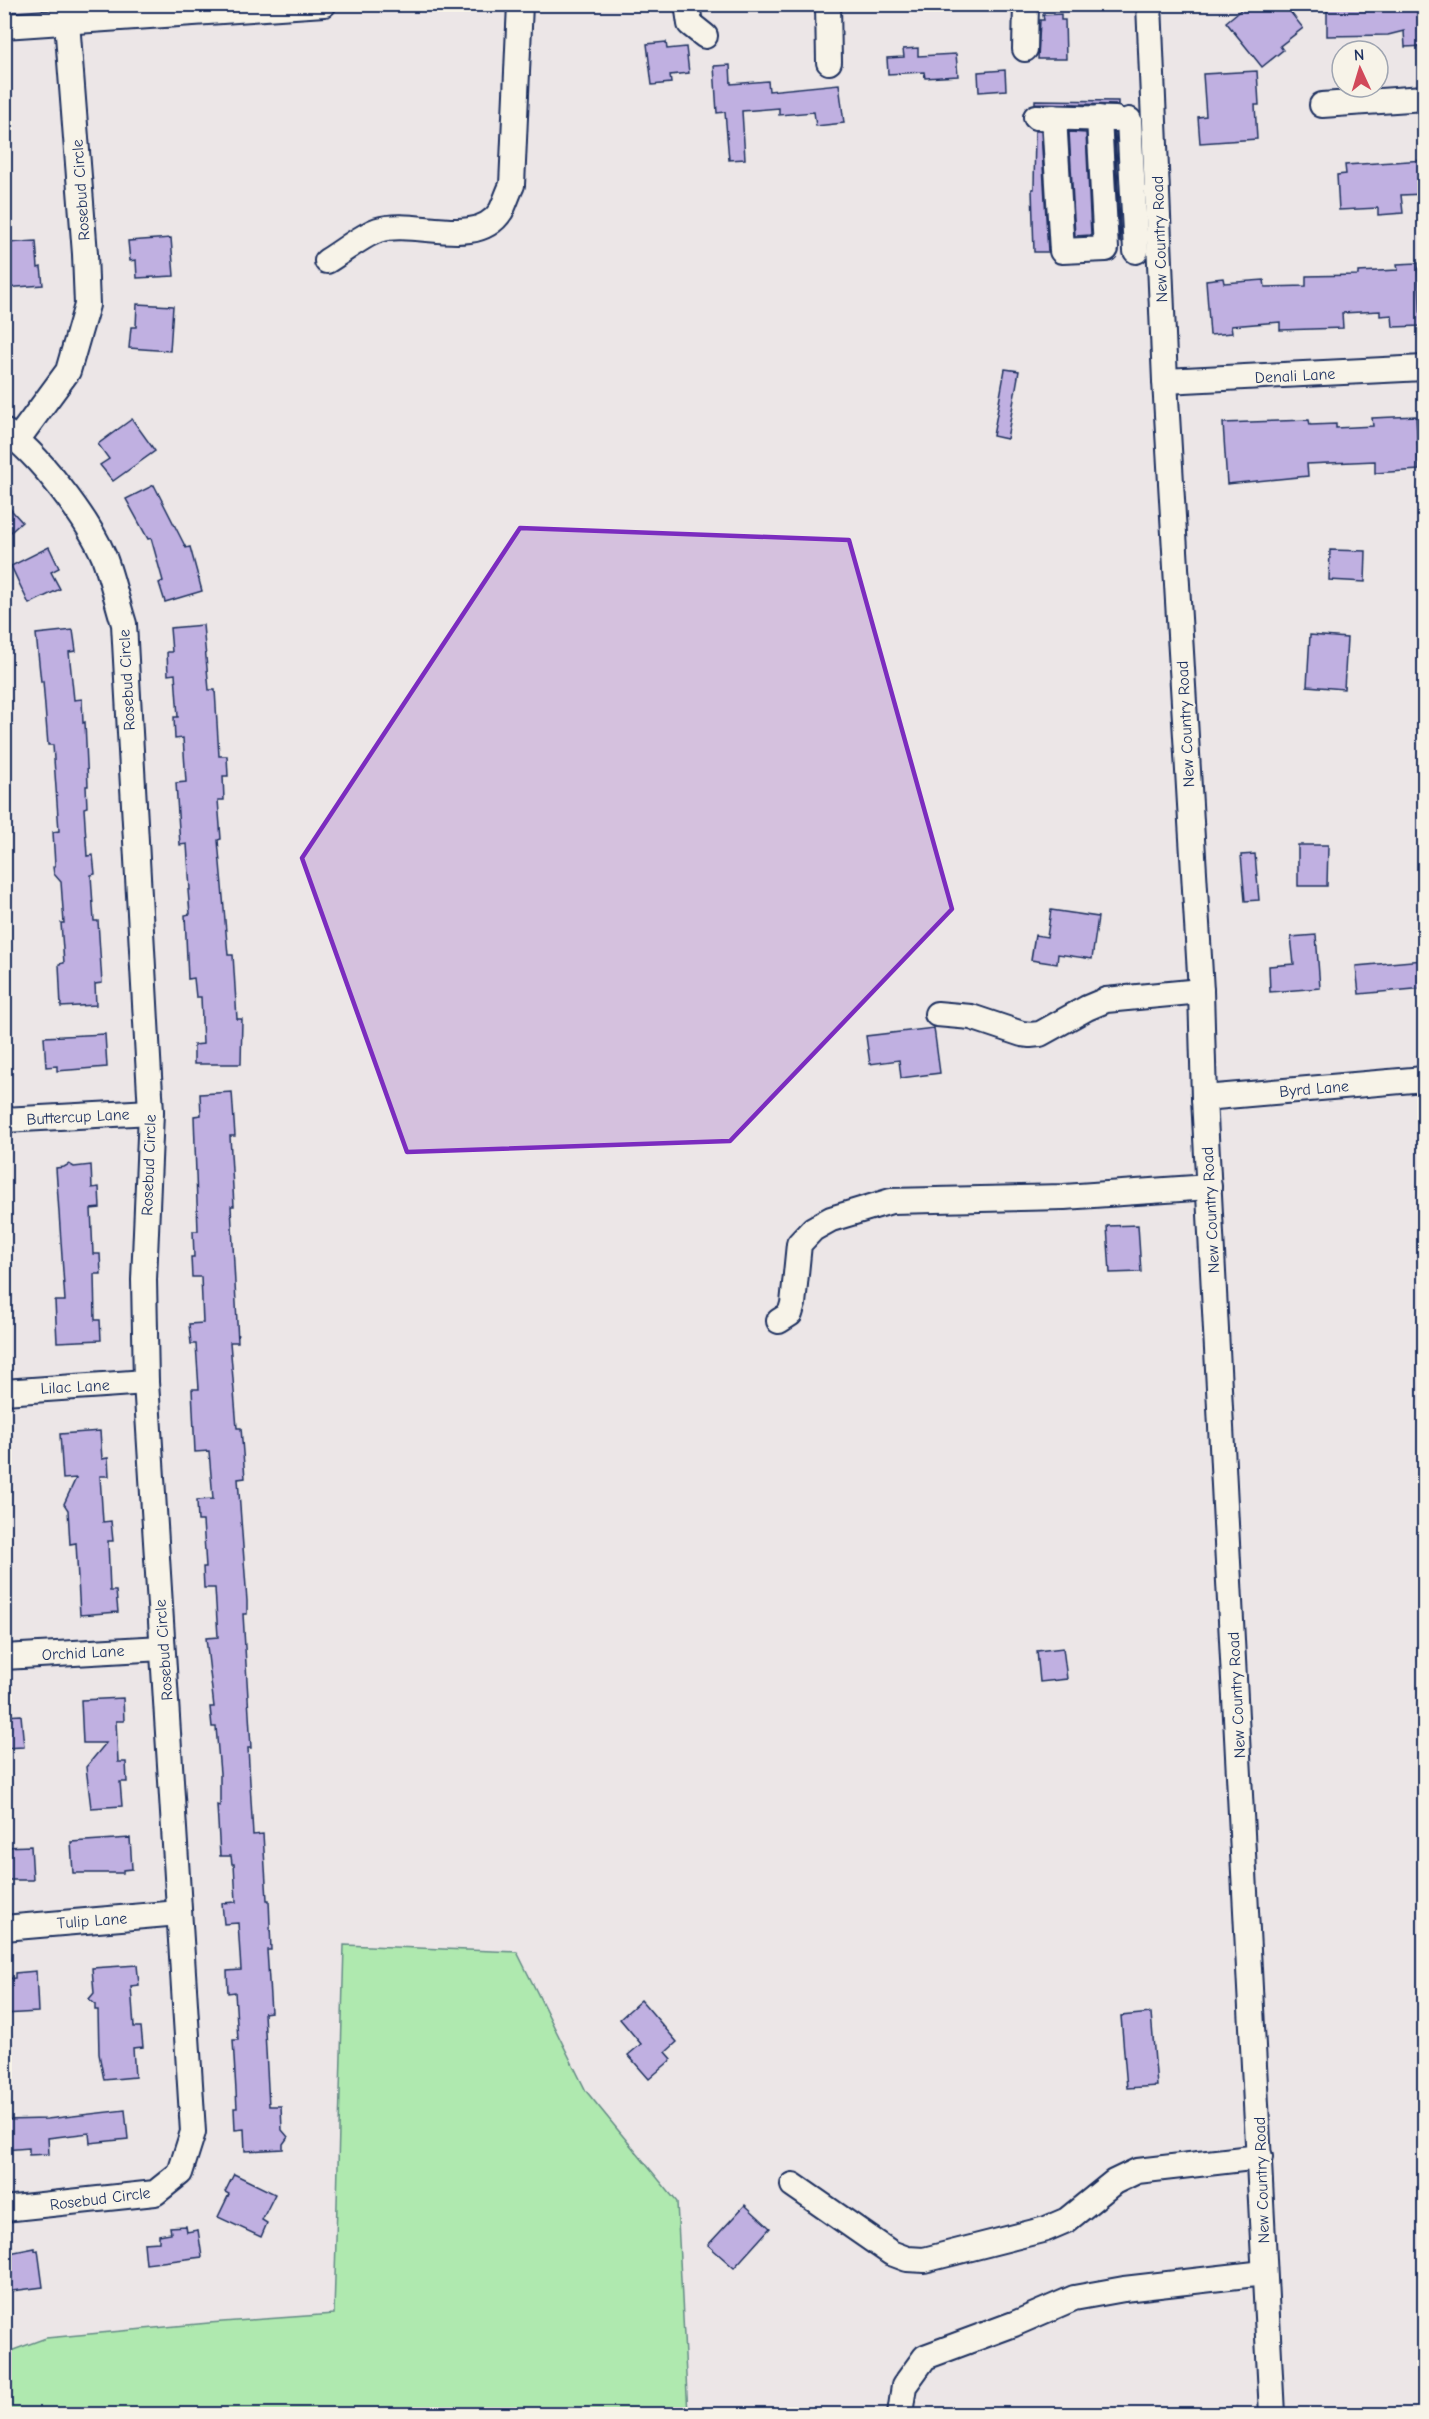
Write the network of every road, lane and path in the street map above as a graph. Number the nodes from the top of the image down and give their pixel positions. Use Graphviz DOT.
graph roads {
  1 [pos="324,4"];
  2 [pos="520,4"];
  3 [pos="687,4"];
  4 [pos="828,4"];
  5 [pos="1026,4"];
  6 [pos="1149,4"];
  7 [pos="119,11"];
  8 [pos="67,22"];
  9 [pos="4,26"];
  10 [pos="705,36"];
  11 [pos="1025,49"];
  12 [pos="829,62"];
  13 [pos="1425,98"];
  14 [pos="1322,105"];
  15 [pos="1154,117"];
  16 [pos="1099,118"];
  17 [pos="1129,120"];
  18 [pos="1136,251"];
  19 [pos="327,261"];
  20 [pos="1425,368"];
  21 [pos="1165,381"];
  22 [pos="11,435"];
  23 [pos="1201,991"];
  24 [pos="937,1014"];
  25 [pos="1425,1079"];
  26 [pos="1204,1098"];
  27 [pos="151,1112"];
  28 [pos="4,1120"];
  29 [pos="1209,1187"];
  30 [pos="779,1320"];
  31 [pos="146,1382"];
  32 [pos="4,1392"];
  33 [pos="162,1648"];
  34 [pos="4,1657"];
  35 [pos="179,1913"];
  36 [pos="4,1928"];
  37 [pos="1260,2157"];
  38 [pos="793,2185"];
  39 [pos="4,2209"];
  40 [pos="1264,2273"];
  41 [pos="900,2415"];
  42 [pos="1272,2415"];
  1 -- 7 [label="street"];
  2 -- 19 [label="street"];
  3 -- 10 [label="street"];
  4 -- 12 [label="street"];
  5 -- 11 [label="street"];
  6 -- 15 [label="street, New Country Road"];
  7 -- 8 [label="street"];
  8 -- 9 [label="street"];
  8 -- 22 [label="street, Rosebud Circle"];
  13 -- 14 [label="street"];
  15 -- 17 [label="street"];
  15 -- 21 [label="street, New Country Road"];
  16 -- 16 [label="street"];
  16 -- 17 [label="street"];
  17 -- 18 [label="street"];
  20 -- 21 [label="street, Denali Lane"];
  21 -- 23 [label="street, New Country Road"];
  22 -- 27 [label="street, Rosebud Circle"];
  23 -- 24 [label="street"];
  23 -- 26 [label="street, New Country Road"];
  25 -- 26 [label="street, Byrd Lane"];
  26 -- 29 [label="street, New Country Road"];
  27 -- 28 [label="street, Buttercup Lane"];
  27 -- 31 [label="street, Rosebud Circle"];
  29 -- 30 [label="street"];
  29 -- 37 [label="street, New Country Road"];
  31 -- 32 [label="street, Lilac Lane"];
  31 -- 33 [label="street, Rosebud Circle"];
  33 -- 34 [label="street, Orchid Lane"];
  33 -- 35 [label="street, Rosebud Circle"];
  35 -- 36 [label="street, Tulip Lane"];
  35 -- 39 [label="street, Rosebud Circle"];
  37 -- 38 [label="street"];
  37 -- 40 [label="street, New Country Road"];
  40 -- 41 [label="street"];
  40 -- 42 [label="street, New Country Road"];
}
